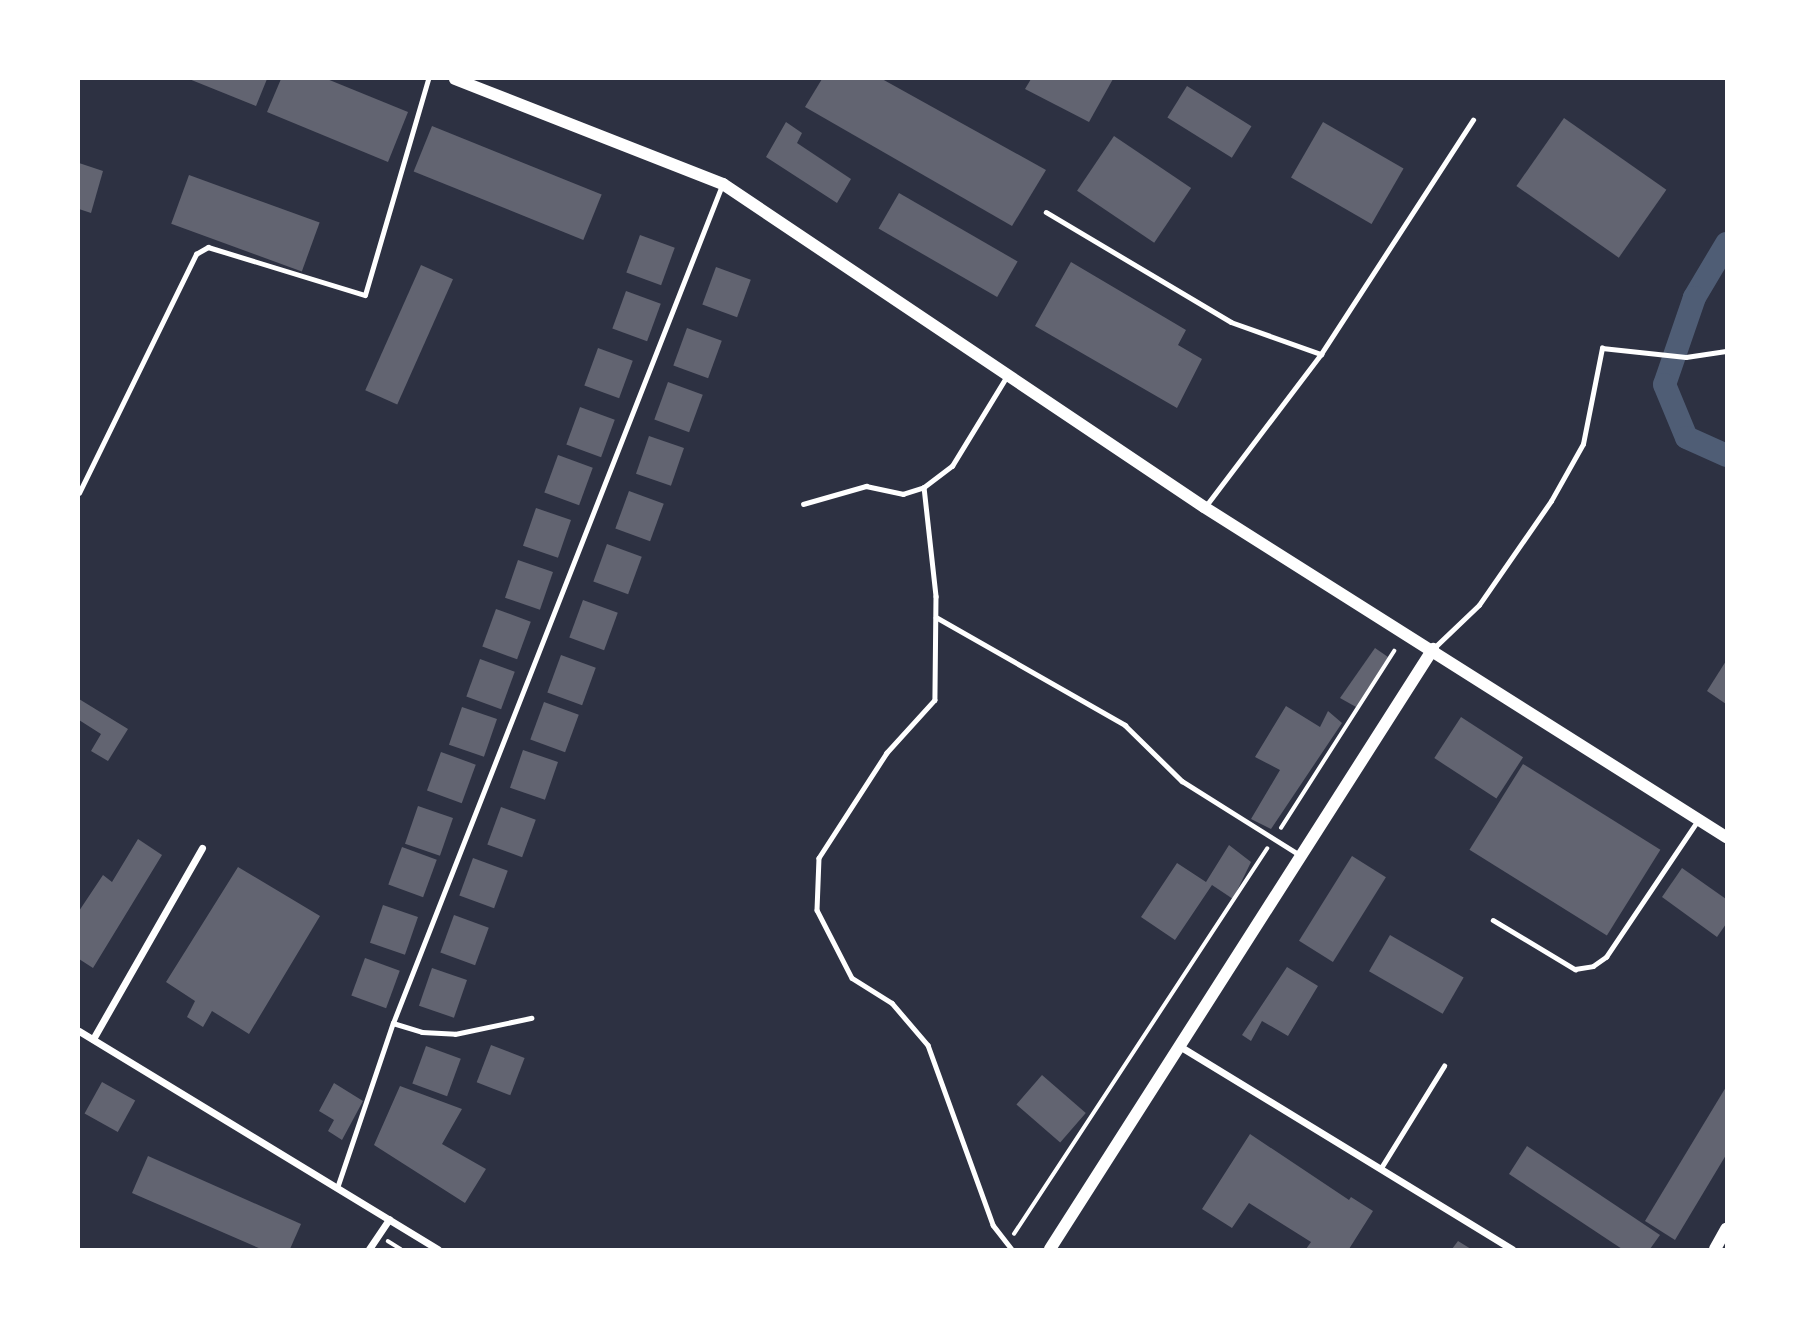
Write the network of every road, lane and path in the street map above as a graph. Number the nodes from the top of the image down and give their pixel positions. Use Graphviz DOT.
graph roads {
  1 [pos="428,79"];
  2 [pos="455,79"];
  3 [pos="1473,120"];
  4 [pos="723,184"];
  5 [pos="1046,212"];
  6 [pos="1726,351"];
  7 [pos="1321,354"];
  8 [pos="1008,376"];
  9 [pos="924,487"];
  10 [pos="79,493"];
  11 [pos="803,504"];
  12 [pos="1204,507"];
  13 [pos="936,617"];
  14 [pos="1433,649"];
  15 [pos="1394,651"];
  16 [pos="1699,819"];
  17 [pos="1726,837"];
  18 [pos="1274,839"];
  19 [pos="202,848"];
  20 [pos="1300,855"];
  21 [pos="1493,920"];
  22 [pos="531,1018"];
  23 [pos="393,1023"];
  24 [pos="79,1031"];
  25 [pos="93,1039"];
  26 [pos="1181,1047"];
  27 [pos="1444,1066"];
  28 [pos="1380,1169"];
  29 [pos="337,1188"];
  30 [pos="389,1219"];
  31 [pos="1006,1242"];
  32 [pos="369,1249"];
  33 [pos="438,1249"];
  34 [pos="1012,1249"];
  35 [pos="1050,1249"];
  36 [pos="1512,1249"];
  1 -- 10 [label="lane"];
  2 -- 4 [label="main road"];
  3 -- 7 [label="lane"];
  4 -- 8 [label="main road"];
  4 -- 23 [label="lane"];
  5 -- 7 [label="lane"];
  6 -- 14 [label="lane"];
  7 -- 12 [label="lane"];
  8 -- 9 [label="lane"];
  8 -- 12 [label="main road"];
  9 -- 11 [label="lane"];
  9 -- 13 [label="lane"];
  12 -- 14 [label="main road"];
  13 -- 18 [label="lane"];
  13 -- 31 [label="lane"];
  14 -- 16 [label="main road"];
  14 -- 20 [label="main road"];
  15 -- 18 [label="path"];
  16 -- 17 [label="main road"];
  16 -- 21 [label="lane"];
  18 -- 20 [label="lane"];
  18 -- 31 [label="path"];
  19 -- 25 [label="street"];
  20 -- 26 [label="main road"];
  22 -- 23 [label="lane"];
  23 -- 29 [label="lane"];
  24 -- 25 [label="street"];
  25 -- 29 [label="street"];
  26 -- 28 [label="street"];
  26 -- 35 [label="main road"];
  27 -- 28 [label="lane"];
  28 -- 36 [label="street"];
  29 -- 30 [label="street"];
  30 -- 32 [label="street"];
  30 -- 33 [label="street"];
  31 -- 34 [label="lane"];
}
